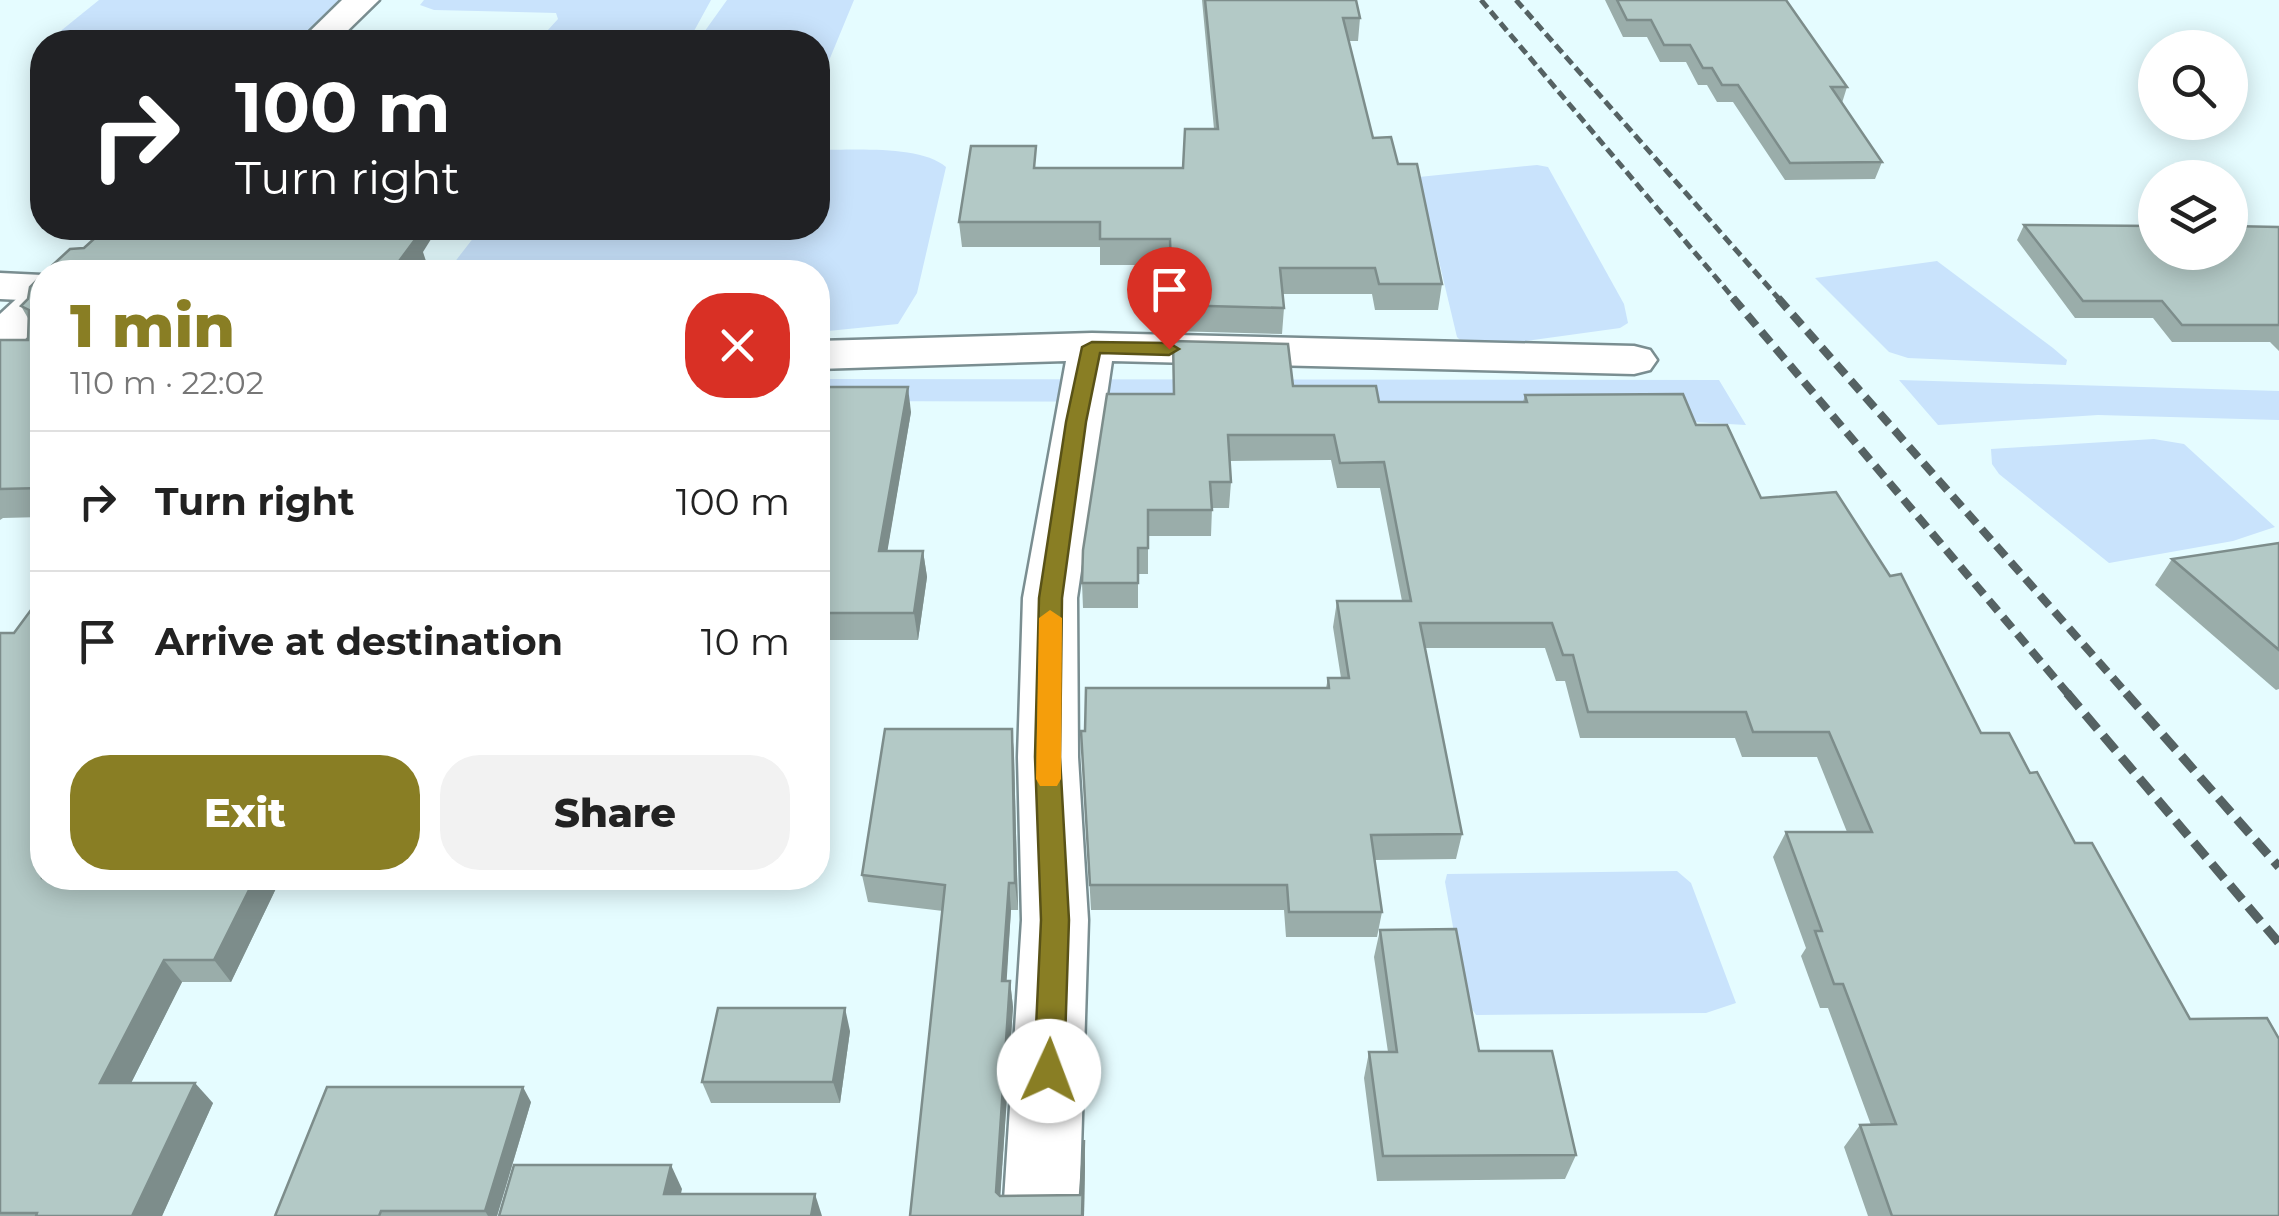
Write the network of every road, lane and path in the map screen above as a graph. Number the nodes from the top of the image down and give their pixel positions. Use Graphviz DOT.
graph roads {
  1 [pos="362,0"];
  2 [pos="329,30"];
  3 [pos="0,286"];
  4 [pos="30,287"];
  5 [pos="30,311"];
  6 [pos="0,338"];
  7 [pos="0,349"];
  8 [pos="30,350"];
  9 [pos="830,356"];
  10 [pos="1634,360"];
  11 [pos="1084,381"];
  12 [pos="1041,1216"];
  1 -- 2 [label="street"];
  3 -- 4 [label="street"];
  5 -- 6 [label="street"];
  7 -- 8 [label="street"];
  9 -- 11 [label="street"];
  10 -- 11 [label="street"];
  11 -- 12 [label="street"];
}
